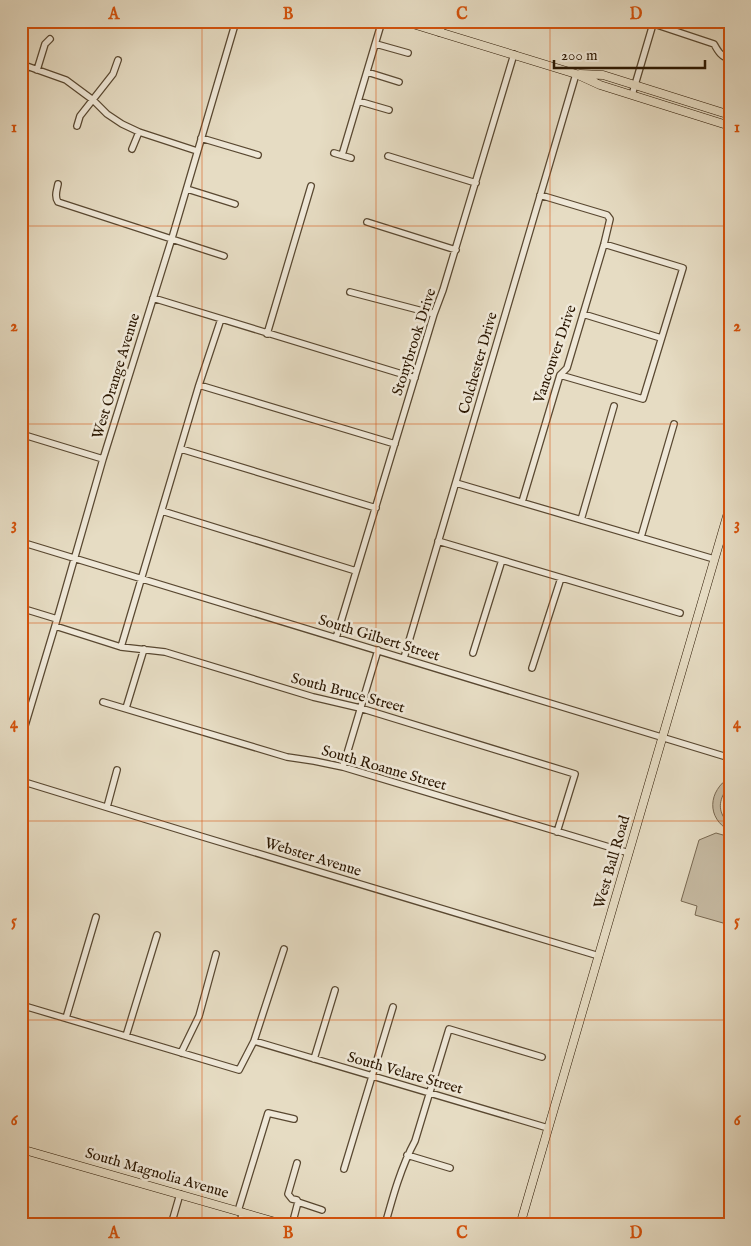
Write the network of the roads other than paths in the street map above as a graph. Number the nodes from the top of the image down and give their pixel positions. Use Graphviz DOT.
graph roads {
  1 [pos="236,21"];
  2 [pos="382,21"];
  3 [pos="403,21"];
  4 [pos="444,21"];
  5 [pos="645,21"];
  6 [pos="654,24"];
  7 [pos="440,33"];
  8 [pos="50,39"];
  9 [pos="376,44"];
  10 [pos="408,53"];
  11 [pos="514,54"];
  12 [pos="730,59"];
  13 [pos="118,60"];
  14 [pos="24,65"];
  15 [pos="37,70"];
  16 [pos="367,72"];
  17 [pos="576,74"];
  18 [pos="21,82"];
  19 [pos="399,82"];
  20 [pos="635,85"];
  21 [pos="632,95"];
  22 [pos="93,100"];
  23 [pos="358,101"];
  24 [pos="389,110"];
  25 [pos="730,115"];
  26 [pos="77,126"];
  27 [pos="730,126"];
  28 [pos="139,132"];
  29 [pos="201,138"];
  30 [pos="132,149"];
  31 [pos="198,151"];
  32 [pos="334,153"];
  33 [pos="258,155"];
  34 [pos="342,155"];
  35 [pos="388,156"];
  36 [pos="351,158"];
  37 [pos="476,183"];
  38 [pos="58,184"];
  39 [pos="311,186"];
  40 [pos="186,189"];
  41 [pos="540,195"];
  42 [pos="235,204"];
  43 [pos="367,222"];
  44 [pos="172,238"];
  45 [pos="604,244"];
  46 [pos="456,250"];
  47 [pos="224,256"];
  48 [pos="350,292"];
  49 [pos="153,298"];
  50 [pos="434,314"];
  51 [pos="583,314"];
  52 [pos="221,319"];
  53 [pos="267,334"];
  54 [pos="661,338"];
  55 [pos="560,375"];
  56 [pos="415,378"];
  57 [pos="199,385"];
  58 [pos="614,406"];
  59 [pos="674,424"];
  60 [pos="21,434"];
  61 [pos="395,444"];
  62 [pos="180,448"];
  63 [pos="104,459"];
  64 [pos="456,483"];
  65 [pos="522,502"];
  66 [pos="730,506"];
  67 [pos="376,508"];
  68 [pos="162,511"];
  69 [pos="581,520"];
  70 [pos="641,537"];
  71 [pos="438,541"];
  72 [pos="21,542"];
  73 [pos="75,558"];
  74 [pos="714,559"];
  75 [pos="502,560"];
  76 [pos="356,572"];
  77 [pos="560,578"];
  78 [pos="142,579"];
  79 [pos="21,608"];
  80 [pos="680,613"];
  81 [pos="57,619"];
  82 [pos="55,626"];
  83 [pos="336,638"];
  84 [pos="121,647"];
  85 [pos="144,649"];
  86 [pos="378,650"];
  87 [pos="473,652"];
  88 [pos="404,658"];
  89 [pos="532,668"];
  90 [pos="103,702"];
  91 [pos="126,708"];
  92 [pos="360,708"];
  93 [pos="663,737"];
  94 [pos="21,739"];
  95 [pos="730,758"];
  96 [pos="343,768"];
  97 [pos="117,770"];
  98 [pos="21,781"];
  99 [pos="107,807"];
  100 [pos="557,832"];
  101 [pos="629,853"];
  102 [pos="96,916"];
  103 [pos="157,935"];
  104 [pos="284,948"];
  105 [pos="216,954"];
  106 [pos="599,956"];
  107 [pos="335,990"];
  108 [pos="21,1005"];
  109 [pos="393,1007"];
  110 [pos="66,1018"];
  111 [pos="126,1036"];
  112 [pos="254,1041"];
  113 [pos="181,1053"];
  114 [pos="542,1057"];
  115 [pos="314,1059"];
  116 [pos="372,1076"];
  117 [pos="429,1093"];
  118 [pos="294,1119"];
  119 [pos="548,1128"];
  120 [pos="21,1149"];
  121 [pos="407,1155"];
  122 [pos="297,1163"];
  123 [pos="450,1168"];
  124 [pos="344,1169"];
  125 [pos="180,1194"];
  126 [pos="298,1202"];
  127 [pos="322,1210"];
  128 [pos="240,1211"];
  129 [pos="171,1225"];
  130 [pos="239,1225"];
  131 [pos="286,1225"];
  132 [pos="292,1225"];
  133 [pos="385,1225"];
  134 [pos="520,1225"];
  1 -- 29 [label="street, West Orange Avenue"];
  2 -- 9 [label="street"];
  3 -- 7 [label="main road"];
  4 -- 7 [label="street"];
  5 -- 6 [label="street"];
  6 -- 12 [label="street"];
  6 -- 20 [label="street"];
  7 -- 11 [label="main road"];
  8 -- 15 [label="street"];
  9 -- 10 [label="street"];
  9 -- 16 [label="street"];
  11 -- 17 [label="main road"];
  11 -- 37 [label="street, Stonybrook Drive"];
  13 -- 22 [label="street"];
  14 -- 15 [label="street"];
  14 -- 18 [label="street"];
  15 -- 22 [label="street"];
  16 -- 19 [label="street"];
  16 -- 23 [label="street"];
  17 -- 20 [label="main road"];
  17 -- 21 [label="main road"];
  17 -- 41 [label="street, Colchester Drive"];
  20 -- 21 [label="street"];
  20 -- 25 [label="main road"];
  21 -- 27 [label="main road"];
  22 -- 26 [label="street"];
  22 -- 28 [label="street"];
  23 -- 24 [label="street"];
  23 -- 34 [label="street"];
  28 -- 30 [label="street"];
  28 -- 31 [label="street"];
  29 -- 31 [label="street, West Orange Avenue"];
  29 -- 33 [label="street"];
  31 -- 40 [label="street, West Orange Avenue"];
  32 -- 34 [label="street"];
  34 -- 36 [label="street"];
  35 -- 37 [label="street"];
  37 -- 46 [label="street, Stonybrook Drive"];
  38 -- 44 [label="street"];
  39 -- 53 [label="street"];
  40 -- 42 [label="street"];
  40 -- 44 [label="street, West Orange Avenue"];
  41 -- 45 [label="street, Vancouver Drive"];
  41 -- 64 [label="street, Colchester Drive"];
  43 -- 46 [label="street"];
  44 -- 47 [label="street"];
  44 -- 49 [label="street, West Orange Avenue"];
  45 -- 51 [label="street, Vancouver Drive"];
  45 -- 54 [label="street"];
  46 -- 50 [label="street, Stonybrook Drive"];
  48 -- 50 [label="street"];
  49 -- 52 [label="street"];
  49 -- 63 [label="street, West Orange Avenue"];
  50 -- 56 [label="street, Stonybrook Drive"];
  51 -- 54 [label="street"];
  51 -- 55 [label="street, Vancouver Drive"];
  52 -- 53 [label="street"];
  52 -- 57 [label="street"];
  53 -- 56 [label="street"];
  54 -- 55 [label="street"];
  55 -- 65 [label="street, Vancouver Drive"];
  56 -- 61 [label="street, Stonybrook Drive"];
  57 -- 61 [label="street"];
  57 -- 62 [label="street"];
  58 -- 69 [label="street"];
  59 -- 70 [label="street"];
  60 -- 63 [label="street"];
  61 -- 67 [label="street, Stonybrook Drive"];
  62 -- 67 [label="street"];
  62 -- 68 [label="street"];
  63 -- 73 [label="street, West Orange Avenue"];
  64 -- 65 [label="street"];
  64 -- 71 [label="street, Colchester Drive"];
  65 -- 69 [label="street"];
  66 -- 74 [label="main road, West Ball Road"];
  67 -- 76 [label="street, Stonybrook Drive"];
  68 -- 76 [label="street"];
  68 -- 78 [label="street"];
  69 -- 70 [label="street"];
  70 -- 74 [label="street"];
  71 -- 75 [label="street"];
  71 -- 88 [label="street, Colchester Drive"];
  72 -- 73 [label="street, South Gilbert Street"];
  73 -- 78 [label="street, South Gilbert Street"];
  73 -- 81 [label="street, West Orange Avenue"];
  74 -- 93 [label="main road, West Ball Road"];
  75 -- 77 [label="street"];
  75 -- 87 [label="street"];
  76 -- 83 [label="street, Stonybrook Drive"];
  77 -- 80 [label="street"];
  77 -- 89 [label="street"];
  78 -- 83 [label="street, South Gilbert Street"];
  78 -- 84 [label="street"];
  79 -- 81 [label="street"];
  81 -- 82 [label="street, West Orange Avenue"];
  82 -- 84 [label="street, South Bruce Street"];
  82 -- 94 [label="street, West Orange Avenue"];
  83 -- 86 [label="street, South Gilbert Street"];
  84 -- 85 [label="street, South Bruce Street"];
  85 -- 91 [label="street"];
  85 -- 92 [label="street, South Bruce Street"];
  86 -- 88 [label="street, South Gilbert Street"];
  86 -- 92 [label="street"];
  88 -- 93 [label="street, South Gilbert Street"];
  90 -- 91 [label="street, South Roanne Street"];
  91 -- 96 [label="street, South Roanne Street"];
  92 -- 96 [label="street"];
  92 -- 100 [label="street, South Bruce Street"];
  93 -- 95 [label="street, South Gilbert Street"];
  93 -- 101 [label="main road, West Ball Road"];
  96 -- 100 [label="street, South Roanne Street"];
  97 -- 99 [label="street"];
  98 -- 99 [label="street, Webster Avenue"];
  99 -- 106 [label="street, Webster Avenue"];
  100 -- 101 [label="street, South Roanne Street"];
  101 -- 106 [label="main road, West Ball Road"];
  102 -- 110 [label="street"];
  103 -- 111 [label="street"];
  104 -- 112 [label="street"];
  105 -- 113 [label="street"];
  106 -- 119 [label="main road, West Ball Road"];
  107 -- 115 [label="street"];
  108 -- 110 [label="street"];
  109 -- 116 [label="street"];
  110 -- 111 [label="street"];
  111 -- 113 [label="street"];
  112 -- 113 [label="street"];
  112 -- 115 [label="street, South Velare Street"];
  114 -- 117 [label="street"];
  115 -- 116 [label="street, South Velare Street"];
  116 -- 117 [label="street, South Velare Street"];
  116 -- 124 [label="street"];
  117 -- 119 [label="street, South Velare Street"];
  117 -- 121 [label="street"];
  118 -- 128 [label="street"];
  119 -- 134 [label="main road, West Ball Road"];
  120 -- 125 [label="main road, South Magnolia Avenue"];
  121 -- 123 [label="street"];
  121 -- 133 [label="street"];
  122 -- 126 [label="street"];
  125 -- 128 [label="main road, South Magnolia Avenue"];
  125 -- 129 [label="street"];
  126 -- 127 [label="street"];
  126 -- 132 [label="street"];
  128 -- 130 [label="street"];
  128 -- 131 [label="main road, South Magnolia Avenue"];
}
